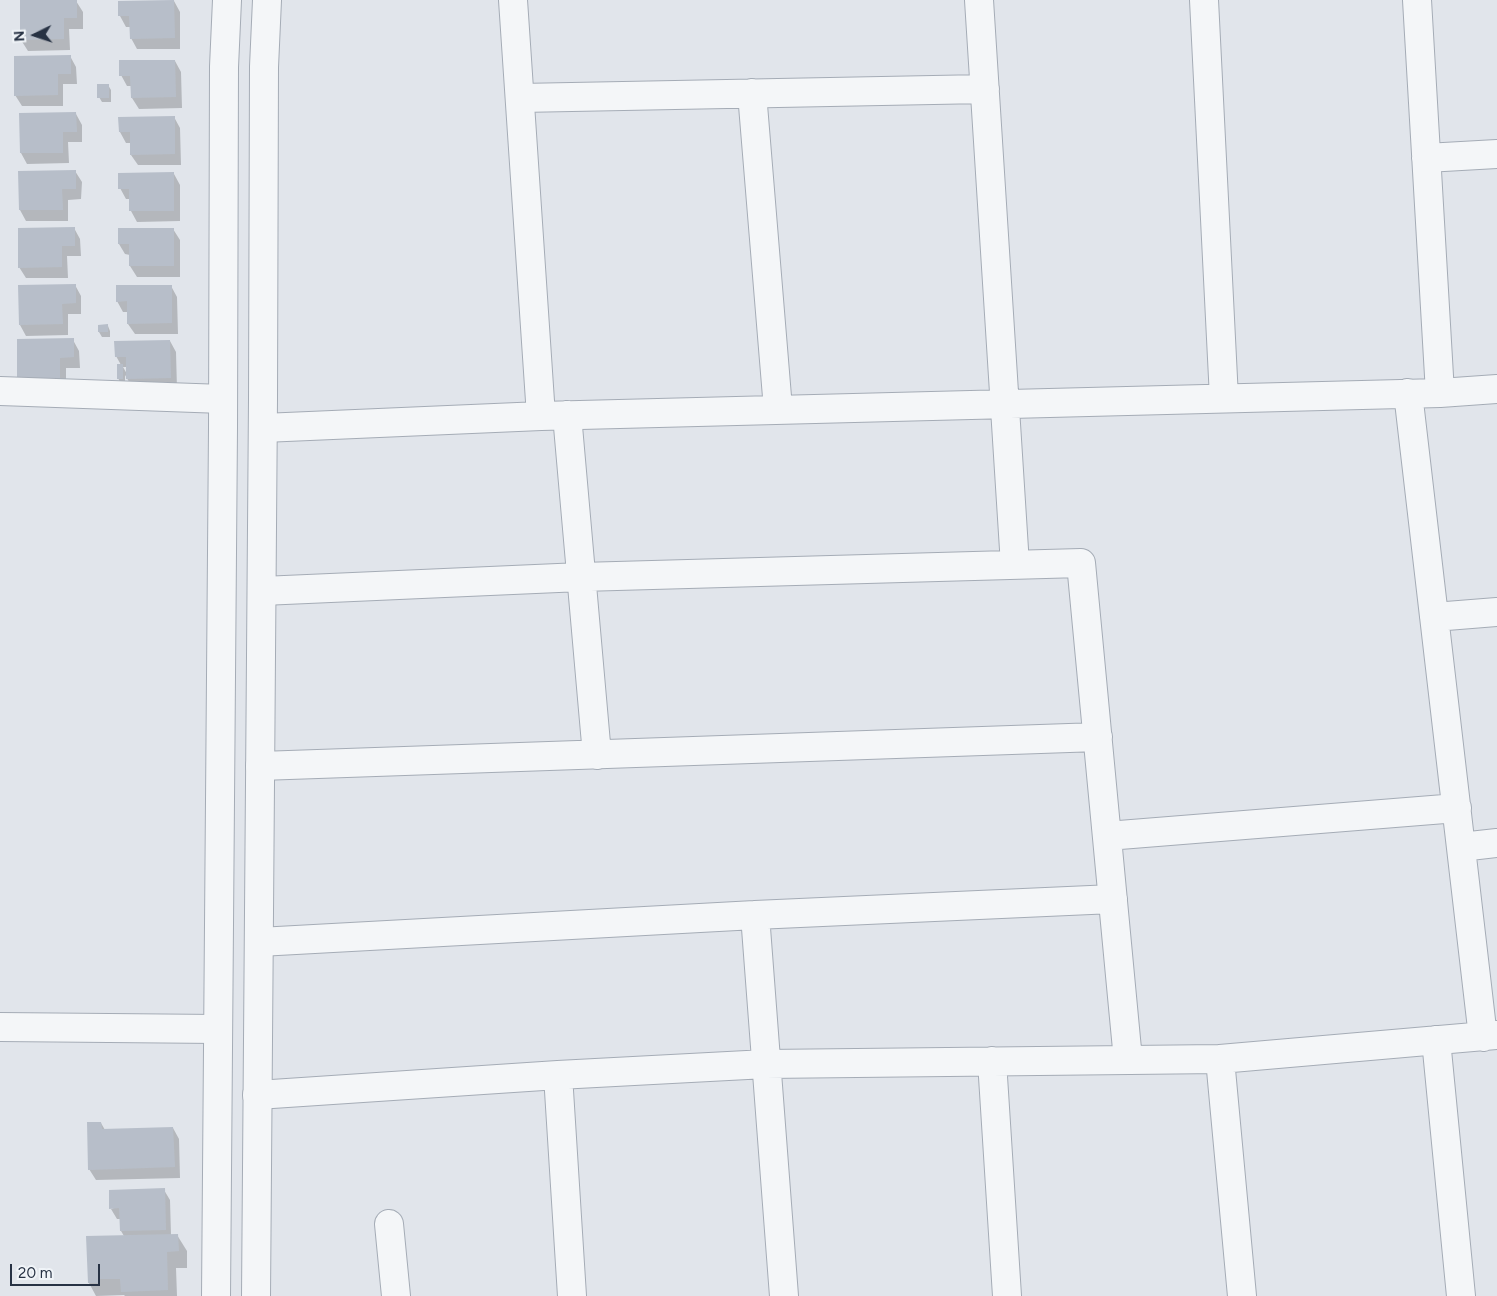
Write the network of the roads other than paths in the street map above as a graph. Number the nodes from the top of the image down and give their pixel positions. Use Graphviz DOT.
graph roads {
  1 [pos="226,0"];
  2 [pos="267,0"];
  3 [pos="513,0"];
  4 [pos="979,0"];
  5 [pos="1204,0"];
  6 [pos="1417,0"];
  7 [pos="985,89"];
  8 [pos="752,93"];
  9 [pos="520,98"];
  10 [pos="1497,154"];
  11 [pos="1426,158"];
  12 [pos="1497,389"];
  13 [pos="0,391"];
  14 [pos="1408,393"];
  15 [pos="1440,393"];
  16 [pos="1224,398"];
  17 [pos="223,399"];
  18 [pos="1004,404"];
  19 [pos="778,409"];
  20 [pos="554,415"];
  21 [pos="263,428"];
  22 [pos="1015,565"];
  23 [pos="582,577"];
  24 [pos="262,591"];
  25 [pos="1497,612"];
  26 [pos="1434,617"];
  27 [pos="1098,737"];
  28 [pos="597,755"];
  29 [pos="260,766"];
  30 [pos="1457,808"];
  31 [pos="1107,836"];
  32 [pos="1497,844"];
  33 [pos="1461,846"];
  34 [pos="1113,899"];
  35 [pos="754,915"];
  36 [pos="259,942"];
  37 [pos="0,1027"];
  38 [pos="218,1028"];
  39 [pos="1490,1036"];
  40 [pos="1436,1040"];
  41 [pos="1220,1059"];
  42 [pos="1128,1060"];
  43 [pos="992,1061"];
  44 [pos="766,1064"];
  45 [pos="558,1075"];
  46 [pos="257,1095"];
  47 [pos="389,1224"];
  48 [pos="216,1296"];
  49 [pos="256,1296"];
  50 [pos="396,1296"];
  51 [pos="572,1296"];
  52 [pos="784,1296"];
  53 [pos="1007,1296"];
  54 [pos="1242,1296"];
  55 [pos="1461,1296"];
  1 -- 17 [label="street"];
  2 -- 21 [label="street"];
  3 -- 9 [label="street"];
  4 -- 7 [label="street"];
  5 -- 16 [label="street"];
  6 -- 11 [label="street"];
  7 -- 8 [label="street"];
  7 -- 18 [label="street"];
  8 -- 9 [label="street"];
  8 -- 19 [label="street"];
  9 -- 20 [label="street"];
  10 -- 11 [label="street"];
  11 -- 15 [label="street"];
  12 -- 15 [label="street"];
  13 -- 17 [label="street"];
  14 -- 15 [label="street"];
  14 -- 16 [label="street"];
  14 -- 26 [label="street"];
  16 -- 18 [label="street"];
  17 -- 38 [label="street"];
  18 -- 19 [label="street"];
  18 -- 22 [label="street"];
  19 -- 20 [label="street"];
  20 -- 21 [label="street"];
  20 -- 23 [label="street"];
  21 -- 24 [label="street"];
  22 -- 23 [label="street"];
  22 -- 27 [label="street"];
  23 -- 24 [label="street"];
  23 -- 28 [label="street"];
  24 -- 29 [label="street"];
  25 -- 26 [label="street"];
  26 -- 30 [label="street"];
  27 -- 28 [label="street"];
  27 -- 31 [label="street"];
  28 -- 29 [label="street"];
  29 -- 36 [label="street"];
  30 -- 31 [label="street"];
  30 -- 33 [label="street"];
  31 -- 34 [label="street"];
  32 -- 33 [label="street"];
  33 -- 39 [label="street"];
  34 -- 35 [label="street"];
  34 -- 42 [label="street"];
  35 -- 36 [label="street"];
  35 -- 44 [label="street"];
  36 -- 46 [label="street"];
  37 -- 38 [label="street"];
  38 -- 48 [label="street"];
  39 -- 40 [label="street"];
  40 -- 41 [label="street"];
  40 -- 55 [label="street"];
  41 -- 42 [label="street"];
  41 -- 54 [label="street"];
  42 -- 43 [label="street"];
  43 -- 44 [label="street"];
  43 -- 53 [label="street"];
  44 -- 45 [label="street"];
  44 -- 52 [label="street"];
  45 -- 46 [label="street"];
  45 -- 51 [label="street"];
  46 -- 49 [label="street"];
  47 -- 50 [label="street"];
}
